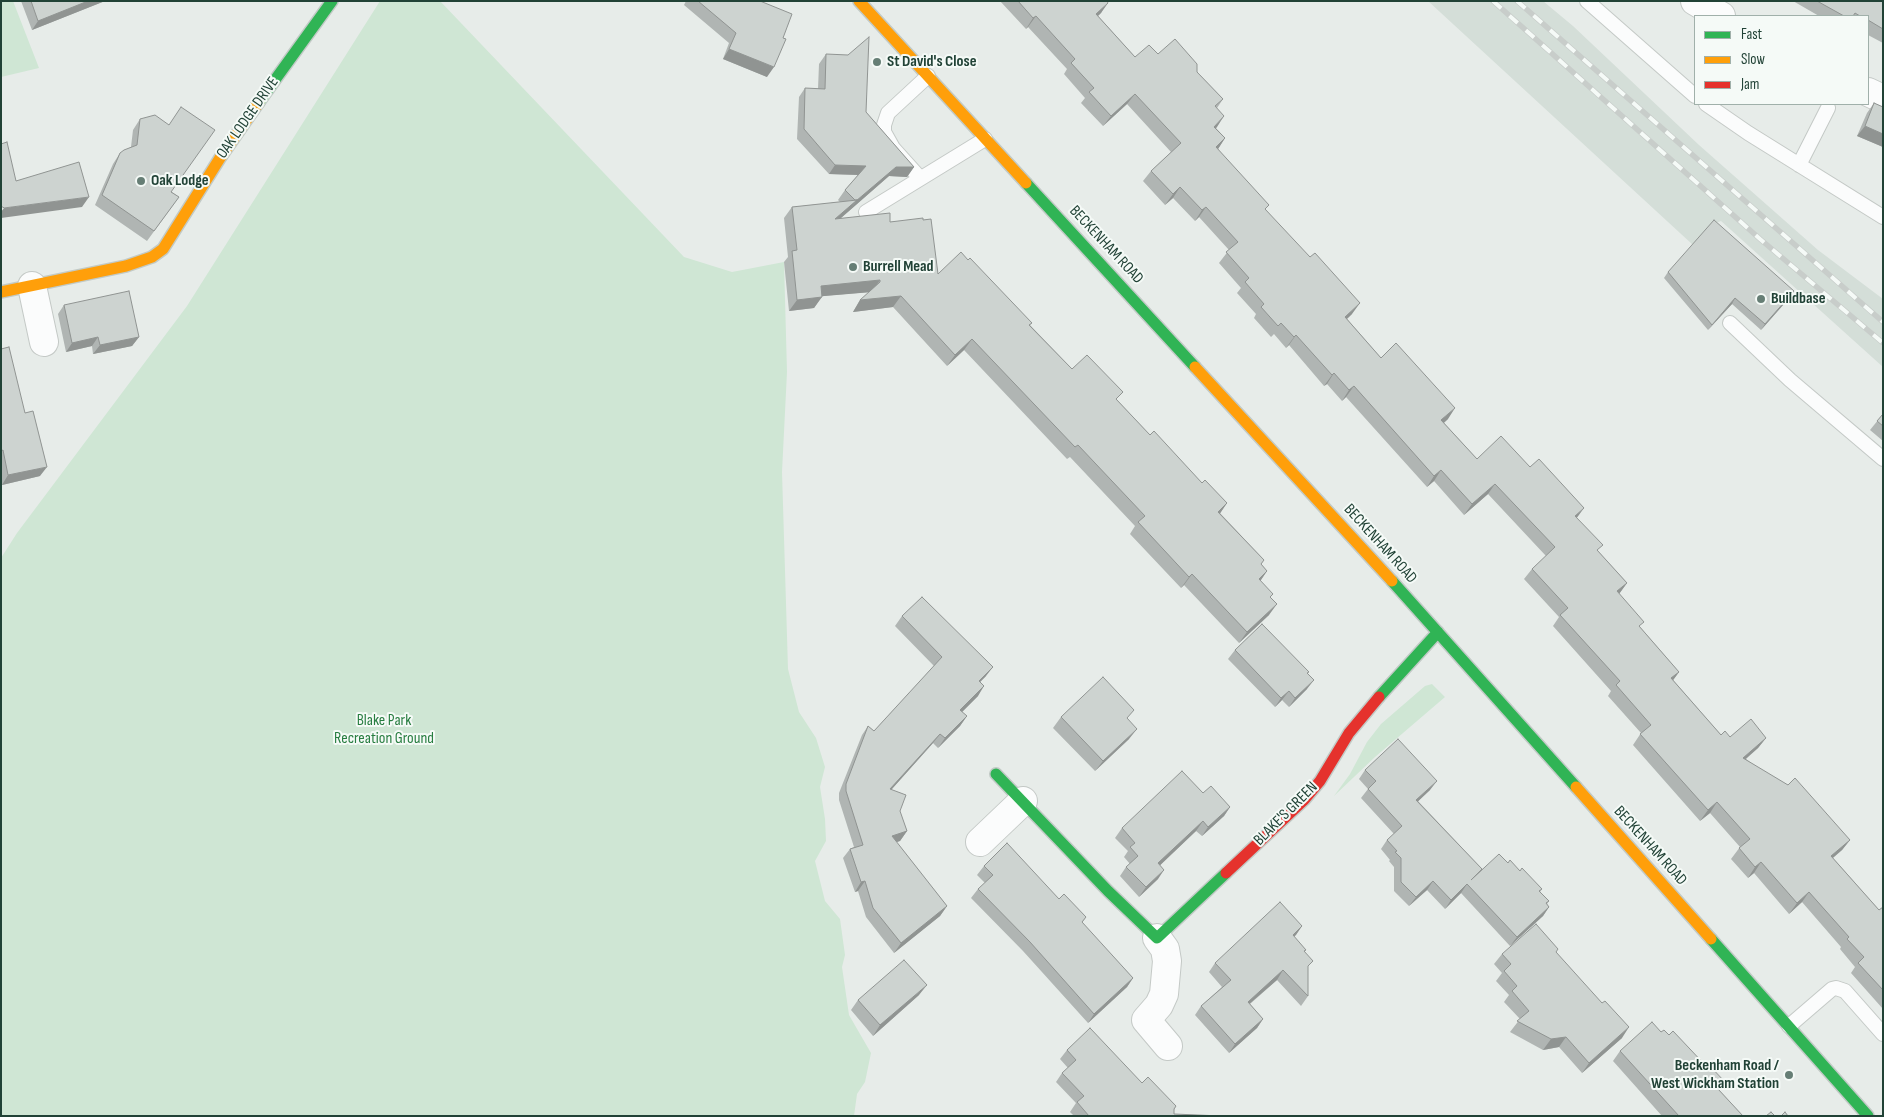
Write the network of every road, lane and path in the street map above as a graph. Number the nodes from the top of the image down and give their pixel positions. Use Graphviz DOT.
graph roads {
  1 [pos="332,1"];
  2 [pos="859,1"];
  3 [pos="1587,1"];
  4 [pos="1695,1"];
  5 [pos="1719,15"];
  6 [pos="928,76"];
  7 [pos="1869,92"];
  8 [pos="1694,95"];
  9 [pos="1883,99"];
  10 [pos="1707,105"];
  11 [pos="1828,108"];
  12 [pos="985,139"];
  13 [pos="1799,165"];
  14 [pos="920,178"];
  15 [pos="866,212"];
  16 [pos="1883,217"];
  17 [pos="32,286"];
  18 [pos="1,292"];
  19 [pos="1730,323"];
  20 [pos="44,342"];
  21 [pos="1883,459"];
  22 [pos="1438,632"];
  23 [pos="996,774"];
  24 [pos="1023,801"];
  25 [pos="980,842"];
  26 [pos="1157,938"];
  27 [pos="1789,1026"];
  28 [pos="1883,1034"];
  29 [pos="1168,1046"];
  30 [pos="1868,1116"];
  1 -- 17 [label="main road, OAK LODGE DRIVE"];
  2 -- 6 [label="main road, BECKENHAM ROAD"];
  3 -- 8 [label="lane"];
  4 -- 5 [label="street"];
  6 -- 12 [label="main road, BECKENHAM ROAD"];
  6 -- 14 [label="lane"];
  7 -- 9 [label="street"];
  10 -- 13 [label="lane"];
  11 -- 13 [label="lane"];
  12 -- 14 [label="lane"];
  12 -- 22 [label="main road, BECKENHAM ROAD"];
  13 -- 16 [label="lane"];
  14 -- 15 [label="lane"];
  17 -- 18 [label="main road, OAK LODGE DRIVE"];
  17 -- 20 [label="street"];
  19 -- 21 [label="lane"];
  22 -- 26 [label="main road, BLAKE'S GREEN"];
  22 -- 27 [label="main road, BECKENHAM ROAD"];
  23 -- 24 [label="main road"];
  24 -- 25 [label="street"];
  24 -- 26 [label="main road"];
  26 -- 29 [label="street"];
  27 -- 28 [label="lane"];
  27 -- 30 [label="main road, BECKENHAM ROAD"];
}
